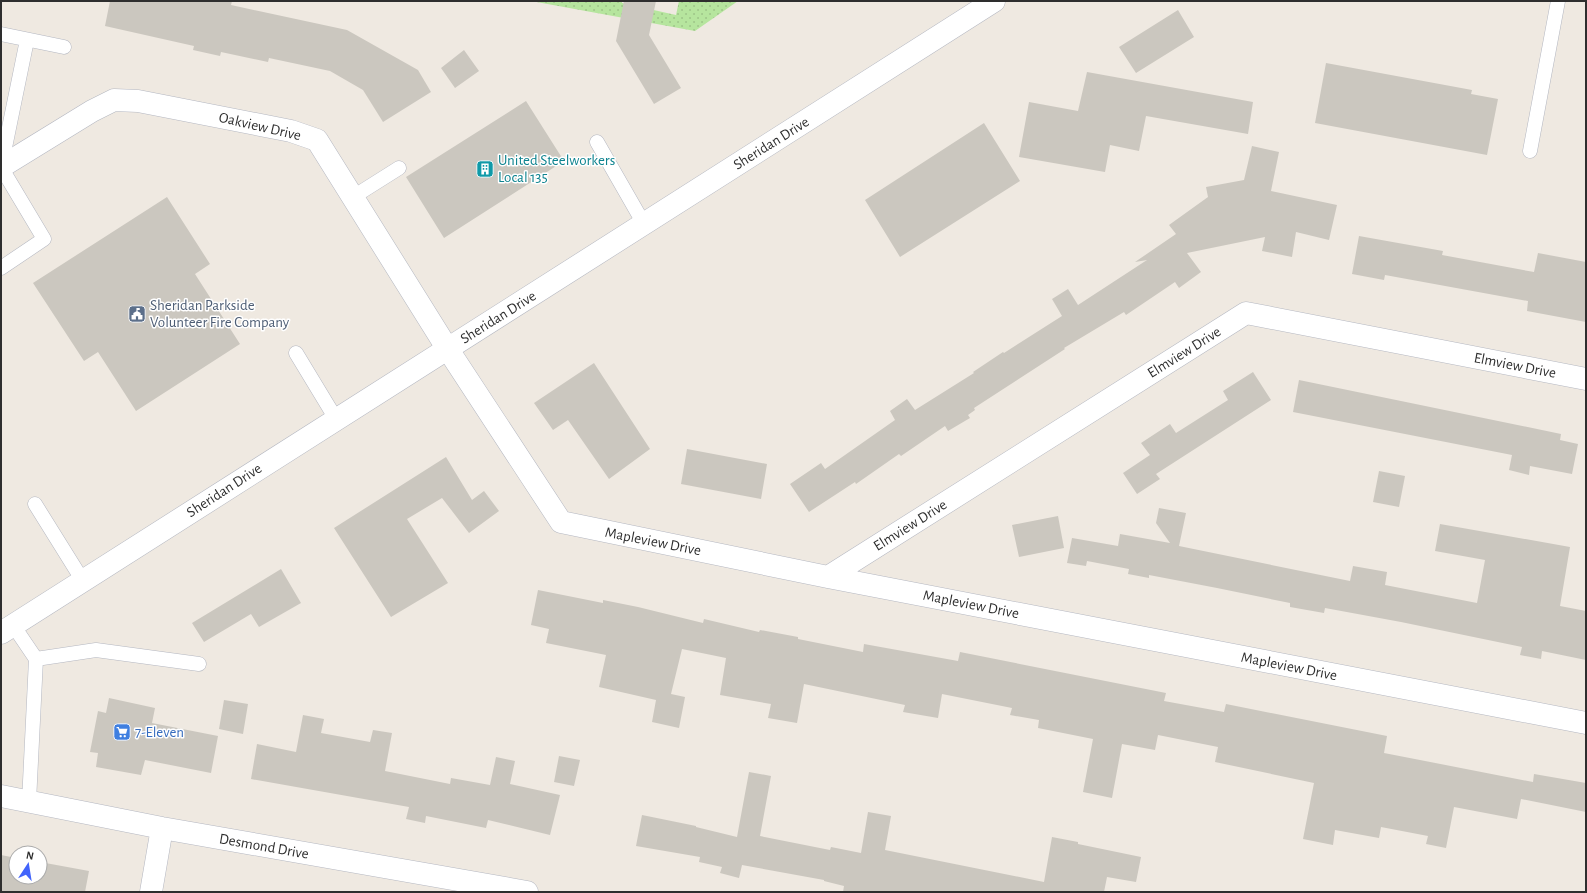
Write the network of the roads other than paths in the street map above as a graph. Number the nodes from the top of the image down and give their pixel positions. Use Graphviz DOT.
graph roads {
  1 [pos="1558,1"];
  2 [pos="985,5"];
  3 [pos="1,34"];
  4 [pos="27,40"];
  5 [pos="64,47"];
  6 [pos="597,142"];
  7 [pos="1530,151"];
  8 [pos="1,167"];
  9 [pos="399,168"];
  10 [pos="353,197"];
  11 [pos="644,224"];
  12 [pos="1,268"];
  13 [pos="447,348"];
  14 [pos="296,353"];
  15 [pos="1586,379"];
  16 [pos="336,419"];
  17 [pos="35,504"];
  18 [pos="828,577"];
  19 [pos="83,581"];
  20 [pos="7,629"];
  21 [pos="36,659"];
  22 [pos="199,664"];
  23 [pos="1586,723"];
  24 [pos="1,796"];
  25 [pos="29,802"];
  26 [pos="162,828"];
  27 [pos="151,892"];
  28 [pos="527,892"];
  1 -- 7 [label="lane"];
  2 -- 11 [label="street, Sheridan Drive"];
  3 -- 4 [label="lane"];
  4 -- 5 [label="lane"];
  4 -- 8 [label="lane"];
  6 -- 11 [label="lane"];
  8 -- 10 [label="street, Oakview Drive"];
  8 -- 12 [label="lane"];
  9 -- 10 [label="lane"];
  10 -- 13 [label="street, Oakview Drive"];
  11 -- 13 [label="street, Sheridan Drive"];
  13 -- 16 [label="street, Sheridan Drive"];
  13 -- 18 [label="street, Mapleview Drive"];
  14 -- 16 [label="lane"];
  15 -- 18 [label="street, Elmview Drive"];
  16 -- 19 [label="street, Sheridan Drive"];
  17 -- 19 [label="lane"];
  18 -- 23 [label="street, Mapleview Drive"];
  19 -- 20 [label="street, Sheridan Drive"];
  20 -- 21 [label="lane"];
  21 -- 22 [label="lane"];
  21 -- 25 [label="lane"];
  24 -- 25 [label="street, Desmond Drive"];
  25 -- 26 [label="street, Desmond Drive"];
  26 -- 27 [label="street"];
  26 -- 28 [label="street, Desmond Drive"];
}
